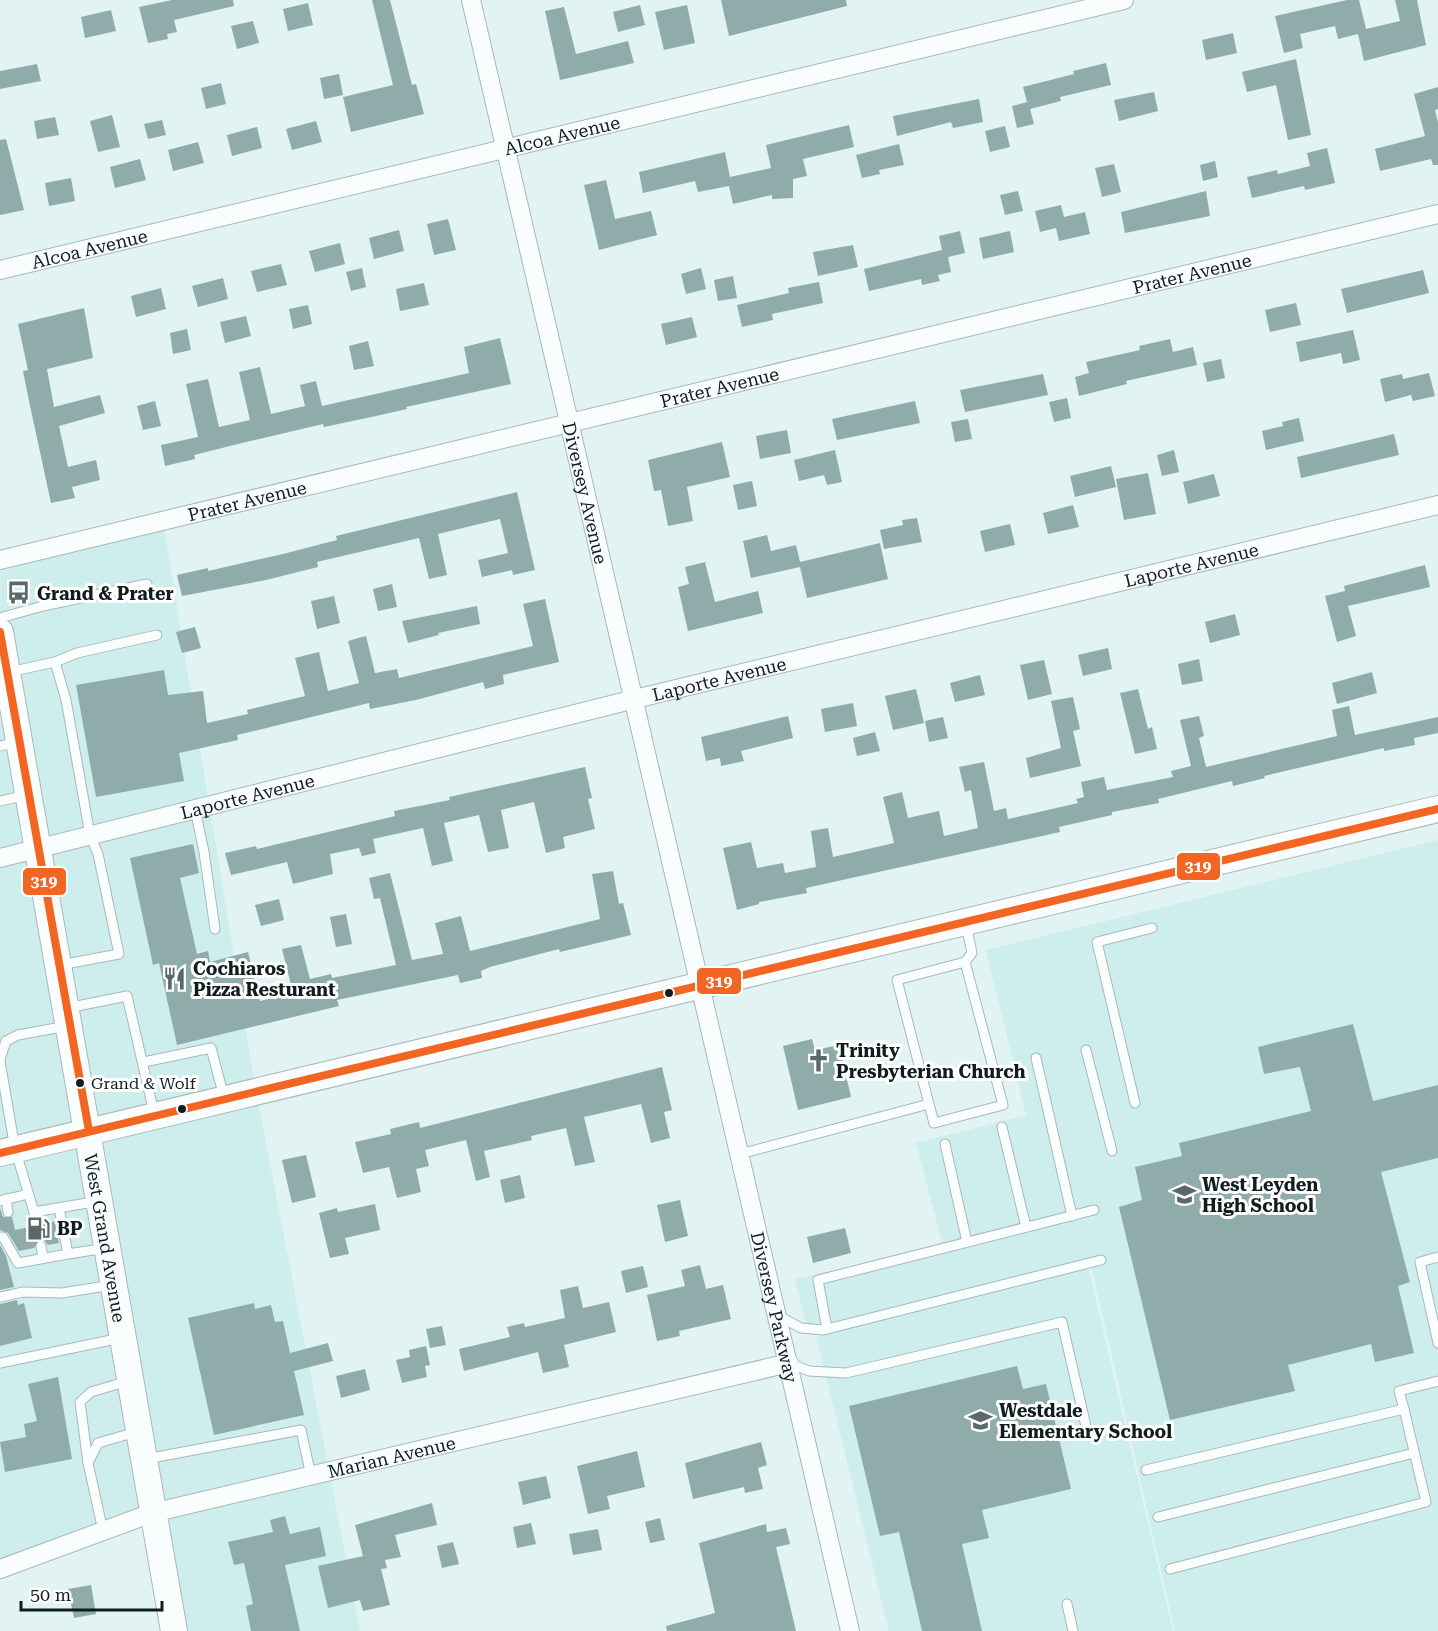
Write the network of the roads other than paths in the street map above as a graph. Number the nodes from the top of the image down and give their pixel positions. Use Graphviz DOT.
graph roads {
  1 [pos="471,0"];
  2 [pos="1124,0"];
  3 [pos="506,151"];
  4 [pos="1438,214"];
  5 [pos="0,270"];
  6 [pos="570,422"];
  7 [pos="1438,505"];
  8 [pos="0,560"];
  9 [pos="147,584"];
  10 [pos="0,618"];
  11 [pos="0,632"];
  12 [pos="157,635"];
  13 [pos="55,662"];
  14 [pos="7,672"];
  15 [pos="635,699"];
  16 [pos="9,744"];
  17 [pos="28,795"];
  18 [pos="0,801"];
  19 [pos="195,809"];
  20 [pos="1438,809"];
  21 [pos="90,835"];
  22 [pos="37,849"];
  23 [pos="0,858"];
  24 [pos="966,922"];
  25 [pos="1152,928"];
  26 [pos="215,929"];
  27 [pos="965,962"];
  28 [pos="58,966"];
  29 [pos="702,985"];
  30 [pos="68,1017"];
  31 [pos="1086,1050"];
  32 [pos="1036,1058"];
  33 [pos="0,1060"];
  34 [pos="144,1062"];
  35 [pos="224,1099"];
  36 [pos="1136,1103"];
  37 [pos="929,1104"];
  38 [pos="154,1115"];
  39 [pos="5,1117"];
  40 [pos="1002,1127"];
  41 [pos="89,1131"];
  42 [pos="945,1144"];
  43 [pos="8,1151"];
  44 [pos="1112,1151"];
  45 [pos="740,1154"];
  46 [pos="28,1194"];
  47 [pos="3,1200"];
  48 [pos="100,1201"];
  49 [pos="59,1208"];
  50 [pos="1094,1210"];
  51 [pos="8,1212"];
  52 [pos="34,1212"];
  53 [pos="1072,1216"];
  54 [pos="36,1225"];
  55 [pos="1026,1227"];
  56 [pos="0,1237"];
  57 [pos="967,1242"];
  58 [pos="41,1246"];
  59 [pos="108,1248"];
  60 [pos="16,1251"];
  61 [pos="68,1254"];
  62 [pos="1438,1257"];
  63 [pos="43,1258"];
  64 [pos="1101,1260"];
  65 [pos="18,1263"];
  66 [pos="114,1284"];
  67 [pos="0,1297"];
  68 [pos="777,1315"];
  69 [pos="827,1329"];
  70 [pos="123,1337"];
  71 [pos="1438,1343"];
  72 [pos="0,1363"];
  73 [pos="789,1363"];
  74 [pos="130,1380"];
  75 [pos="1438,1381"];
  76 [pos="1404,1409"];
  77 [pos="139,1432"];
  78 [pos="1088,1435"];
  79 [pos="1414,1453"];
  80 [pos="143,1460"];
  81 [pos="88,1462"];
  82 [pos="1146,1470"];
  83 [pos="310,1476"];
  84 [pos="152,1514"];
  85 [pos="1158,1516"];
  86 [pos="104,1531"];
  87 [pos="0,1569"];
  88 [pos="1170,1569"];
  89 [pos="1067,1604"];
  90 [pos="174,1631"];
  91 [pos="850,1631"];
  92 [pos="1073,1631"];
  1 -- 3 [label="street, Diversey Avenue"];
  2 -- 3 [label="street, Alcoa Avenue"];
  3 -- 5 [label="street, Alcoa Avenue"];
  3 -- 6 [label="street, Diversey Avenue"];
  4 -- 6 [label="street, Prater Avenue"];
  6 -- 8 [label="street, Prater Avenue"];
  6 -- 15 [label="street, Diversey Avenue"];
  7 -- 15 [label="street, Laporte Avenue"];
  9 -- 10 [label="lane"];
  11 -- 14 [label="main road, West Grand Avenue"];
  12 -- 13 [label="lane"];
  13 -- 14 [label="lane"];
  13 -- 21 [label="lane"];
  14 -- 16 [label="main road, West Grand Avenue"];
  15 -- 19 [label="street, Laporte Avenue"];
  15 -- 29 [label="street, Diversey Avenue"];
  16 -- 17 [label="main road, West Grand Avenue"];
  17 -- 18 [label="lane"];
  17 -- 22 [label="main road, West Grand Avenue"];
  19 -- 21 [label="street, Laporte Avenue"];
  19 -- 26 [label="lane"];
  20 -- 24 [label="main road"];
  21 -- 22 [label="street, Laporte Avenue"];
  21 -- 28 [label="lane"];
  22 -- 23 [label="street, Laporte Avenue"];
  22 -- 28 [label="main road, West Grand Avenue"];
  24 -- 27 [label="lane"];
  24 -- 29 [label="main road"];
  25 -- 36 [label="lane"];
  27 -- 37 [label="lane"];
  27 -- 37 [label="lane"];
  28 -- 30 [label="main road, West Grand Avenue"];
  29 -- 35 [label="main road"];
  29 -- 45 [label="street, Diversey Parkway"];
  30 -- 33 [label="lane"];
  30 -- 34 [label="lane"];
  30 -- 41 [label="main road, West Grand Avenue"];
  31 -- 44 [label="lane"];
  32 -- 53 [label="lane"];
  33 -- 39 [label="lane"];
  34 -- 35 [label="lane"];
  34 -- 38 [label="lane"];
  35 -- 38 [label="main road"];
  37 -- 45 [label="lane"];
  38 -- 41 [label="main road"];
  39 -- 43 [label="lane"];
  40 -- 55 [label="lane"];
  41 -- 43 [label="main road"];
  41 -- 48 [label="main road, West Grand Avenue"];
  42 -- 57 [label="lane"];
  43 -- 46 [label="lane"];
  45 -- 68 [label="street, Diversey Parkway"];
  46 -- 47 [label="lane"];
  46 -- 52 [label="lane"];
  47 -- 51 [label="lane"];
  48 -- 49 [label="lane"];
  48 -- 59 [label="main road, West Grand Avenue"];
  49 -- 52 [label="lane"];
  49 -- 61 [label="lane"];
  50 -- 53 [label="lane"];
  52 -- 54 [label="lane"];
  53 -- 55 [label="lane"];
  55 -- 57 [label="lane"];
  56 -- 65 [label="lane"];
  57 -- 69 [label="lane"];
  58 -- 63 [label="lane"];
  59 -- 61 [label="lane"];
  59 -- 66 [label="main road, West Grand Avenue"];
  60 -- 65 [label="lane"];
  61 -- 63 [label="lane"];
  62 -- 71 [label="lane"];
  63 -- 65 [label="lane"];
  64 -- 69 [label="lane"];
  66 -- 67 [label="lane"];
  66 -- 70 [label="main road, West Grand Avenue"];
  68 -- 69 [label="lane"];
  68 -- 73 [label="street, Diversey Parkway"];
  70 -- 72 [label="lane"];
  70 -- 74 [label="main road, West Grand Avenue"];
  73 -- 78 [label="lane"];
  73 -- 83 [label="street, Marian Avenue"];
  73 -- 91 [label="street, Diversey Parkway"];
  74 -- 77 [label="main road, West Grand Avenue"];
  74 -- 81 [label="lane"];
  75 -- 76 [label="lane"];
  76 -- 79 [label="lane"];
  76 -- 82 [label="lane"];
  77 -- 80 [label="main road, West Grand Avenue"];
  77 -- 81 [label="lane"];
  79 -- 85 [label="lane"];
  79 -- 88 [label="lane"];
  80 -- 83 [label="lane"];
  80 -- 84 [label="main road, West Grand Avenue"];
  81 -- 86 [label="lane"];
  83 -- 84 [label="street, Marian Avenue"];
  84 -- 86 [label="street, Marian Avenue"];
  84 -- 90 [label="main road, West Grand Avenue"];
  86 -- 87 [label="street, Marian Avenue"];
  89 -- 92 [label="lane"];
}
